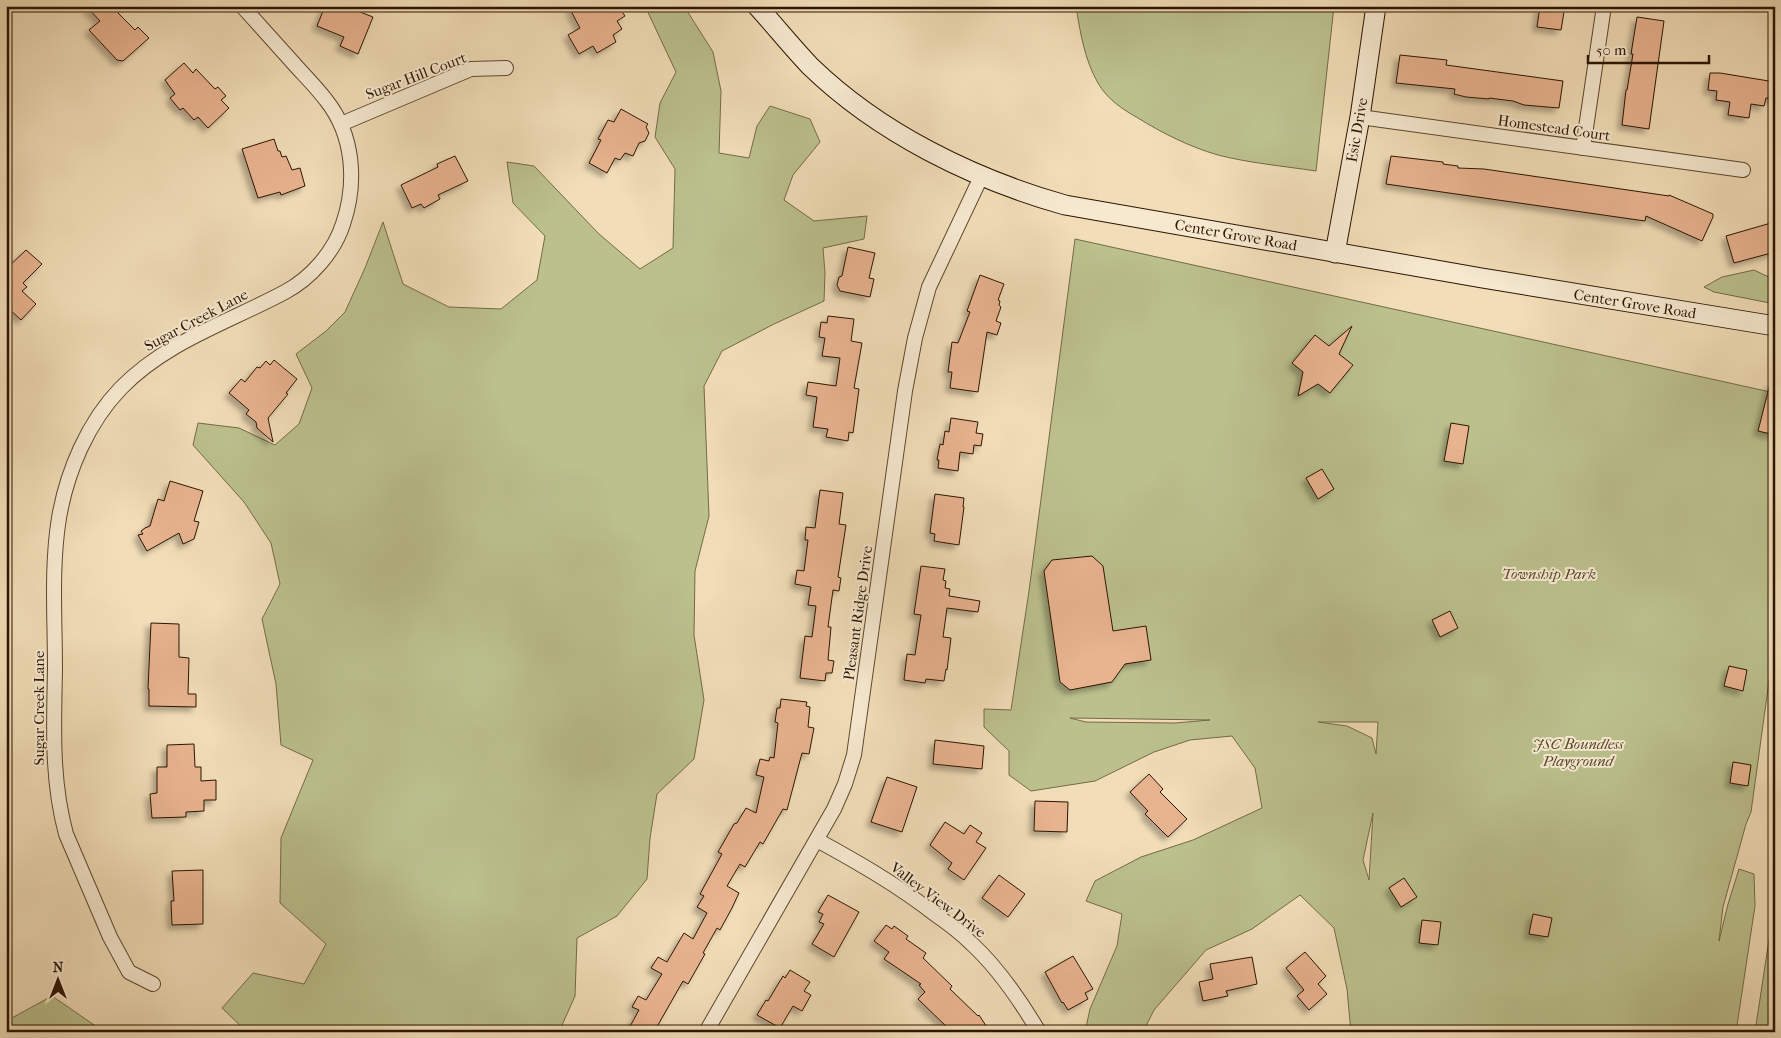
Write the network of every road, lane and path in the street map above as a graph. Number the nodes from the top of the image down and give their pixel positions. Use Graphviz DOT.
graph roads {
  1 [pos="242,6"];
  2 [pos="757,6"];
  3 [pos="1376,6"];
  4 [pos="1604,6"];
  5 [pos="506,68"];
  6 [pos="1360,118"];
  7 [pos="340,124"];
  8 [pos="1582,148"];
  9 [pos="1743,170"];
  10 [pos="981,176"];
  11 [pos="1335,253"];
  12 [pos="1775,326"];
  13 [pos="817,840"];
  14 [pos="152,984"];
  15 [pos="706,1032"];
  16 [pos="1039,1032"];
  1 -- 7 [label="street, Sugar Creek Lane"];
  2 -- 10 [label="street, Center Grove Road"];
  3 -- 6 [label="street, Esic Drive"];
  4 -- 8 [label="street"];
  5 -- 7 [label="street, Sugar Hill Court"];
  6 -- 8 [label="street, Homestead Court"];
  6 -- 11 [label="street, Esic Drive"];
  7 -- 14 [label="street, Sugar Creek Lane"];
  8 -- 9 [label="street, Homestead Court"];
  10 -- 11 [label="street, Center Grove Road"];
  10 -- 13 [label="street, Pleasant Ridge Drive"];
  11 -- 12 [label="street, Center Grove Road"];
  13 -- 15 [label="street, Pleasant Ridge Drive"];
  13 -- 16 [label="street, Valley View Drive"];
}
